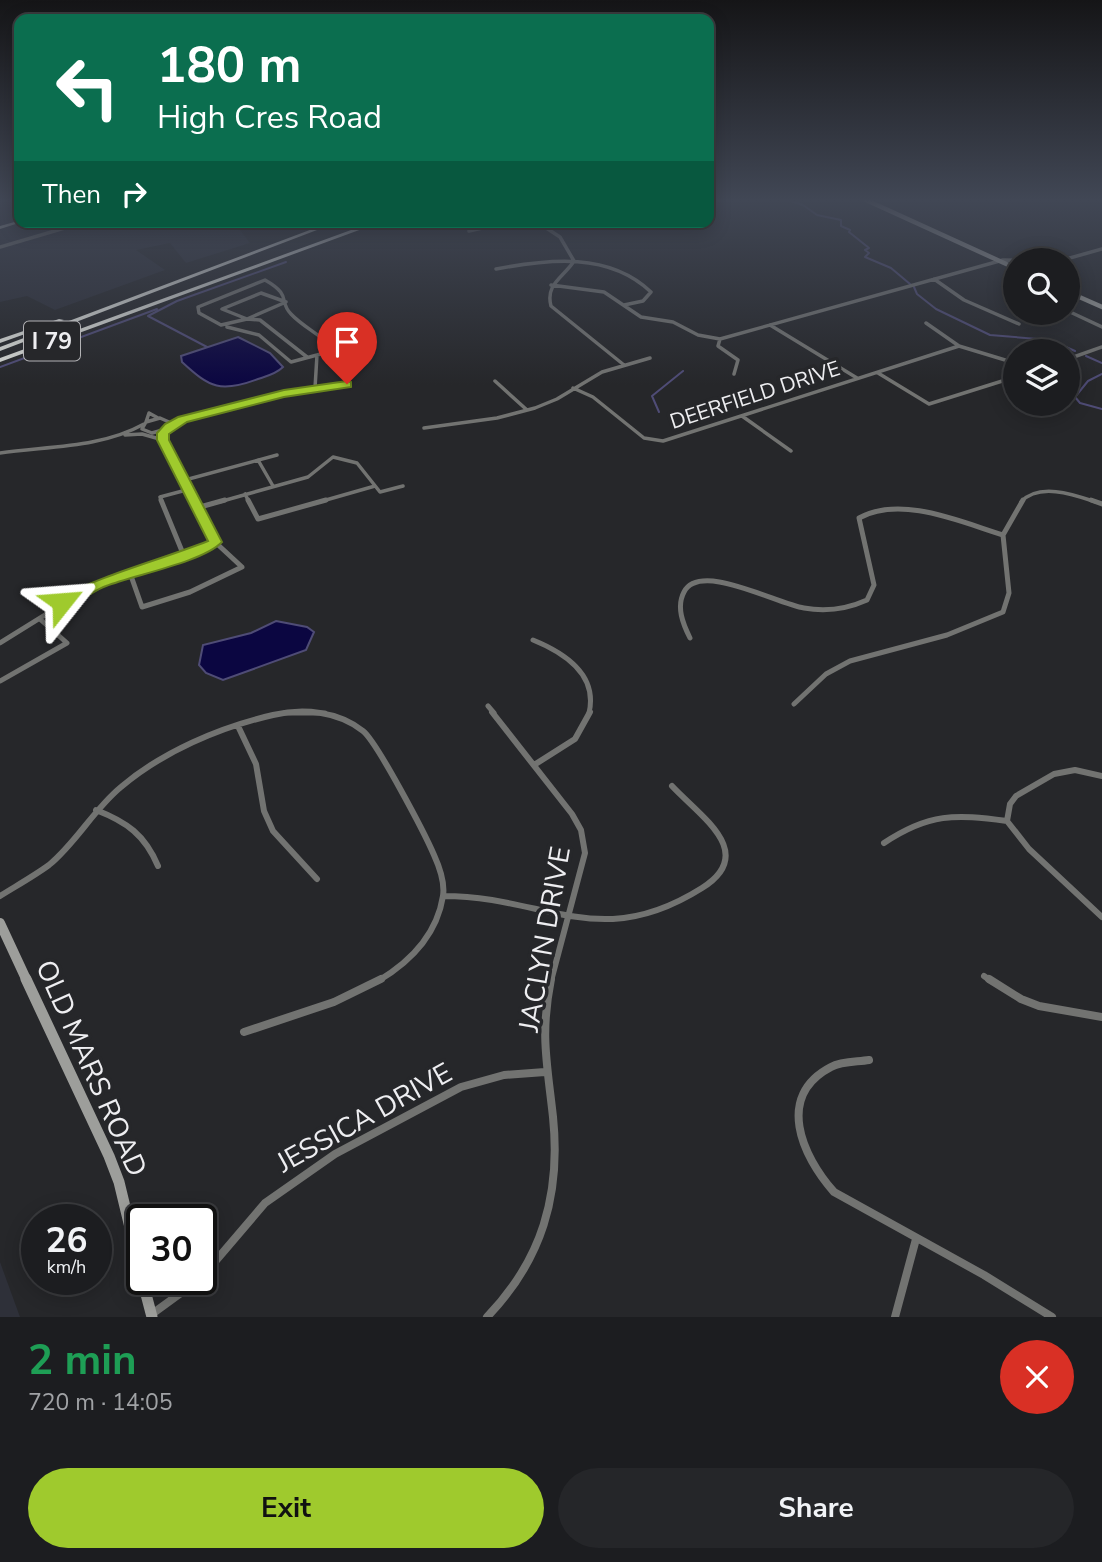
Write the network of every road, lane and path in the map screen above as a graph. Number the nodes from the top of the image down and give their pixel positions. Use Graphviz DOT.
graph roads {
  1 [pos="219,261"];
  2 [pos="232,261"];
  3 [pos="270,261"];
  4 [pos="997,261"];
  5 [pos="573,263"];
  6 [pos="496,269"];
  7 [pos="934,279"];
  8 [pos="551,285"];
  9 [pos="1080,297"];
  10 [pos="286,302"];
  11 [pos="624,305"];
  12 [pos="1102,307"];
  13 [pos="1003,317"];
  14 [pos="1080,317"];
  15 [pos="245,319"];
  16 [pos="926,323"];
  17 [pos="770,325"];
  18 [pos="224,326"];
  19 [pos="1102,327"];
  20 [pos="720,339"];
  21 [pos="0,340"];
  22 [pos="959,346"];
  23 [pos="1102,347"];
  24 [pos="0,349"];
  25 [pos="317,355"];
  26 [pos="1080,355"];
  27 [pos="307,358"];
  28 [pos="650,358"];
  29 [pos="1003,359"];
  30 [pos="0,361"];
  31 [pos="624,365"];
  32 [pos="877,373"];
  33 [pos="734,374"];
  34 [pos="857,378"];
  35 [pos="1003,381"];
  36 [pos="495,382"];
  37 [pos="347,384"];
  38 [pos="315,388"];
  39 [pos="573,388"];
  40 [pos="527,410"];
  41 [pos="742,416"];
  42 [pos="162,419"];
  43 [pos="183,419"];
  44 [pos="145,423"];
  45 [pos="167,428"];
  46 [pos="424,428"];
  47 [pos="146,432"];
  48 [pos="116,435"];
  49 [pos="125,435"];
  50 [pos="163,440"];
  51 [pos="791,450"];
  52 [pos="0,453"];
  53 [pos="277,455"];
  54 [pos="258,460"];
  55 [pos="185,480"];
  56 [pos="273,486"];
  57 [pos="375,486"];
  58 [pos="403,486"];
  59 [pos="190,489"];
  60 [pos="380,492"];
  61 [pos="245,494"];
  62 [pos="1102,504"];
  63 [pos="200,507"];
  64 [pos="1003,535"];
  65 [pos="215,542"];
  66 [pos="184,556"];
  67 [pos="130,573"];
  68 [pos="41,620"];
  69 [pos="690,638"];
  70 [pos="533,640"];
  71 [pos="0,643"];
  72 [pos="0,681"];
  73 [pos="794,704"];
  74 [pos="488,706"];
  75 [pos="238,726"];
  76 [pos="534,765"];
  77 [pos="1102,776"];
  78 [pos="672,786"];
  79 [pos="96,810"];
  80 [pos="1007,821"];
  81 [pos="884,843"];
  82 [pos="158,866"];
  83 [pos="317,879"];
  84 [pos="443,896"];
  85 [pos="0,897"];
  86 [pos="569,916"];
  87 [pos="1102,917"];
  88 [pos="0,923"];
  89 [pos="984,976"];
  90 [pos="1102,1017"];
  91 [pos="244,1032"];
  92 [pos="869,1060"];
  93 [pos="545,1072"];
  94 [pos="126,1211"];
  95 [pos="916,1239"];
  96 [pos="217,1260"];
  97 [pos="146,1295"];
  98 [pos="179,1295"];
  99 [pos="151,1316"];
  100 [pos="487,1317"];
  101 [pos="895,1317"];
  102 [pos="1052,1317"];
  1 -- 21 [label="highway"];
  2 -- 24 [label="highway, I 79"];
  3 -- 30 [label="highway, I 79"];
  4 -- 7 [label="street"];
  5 -- 6 [label="street"];
  5 -- 8 [label="street"];
  5 -- 11 [label="street"];
  7 -- 13 [label="street"];
  7 -- 17 [label="street"];
  8 -- 11 [label="street"];
  8 -- 31 [label="street"];
  9 -- 12 [label="street"];
  10 -- 15 [label="street"];
  10 -- 15 [label="street"];
  10 -- 18 [label="street"];
  10 -- 25 [label="street"];
  11 -- 20 [label="street"];
  14 -- 19 [label="street"];
  15 -- 18 [label="street"];
  15 -- 27 [label="street"];
  16 -- 22 [label="street"];
  17 -- 20 [label="street"];
  17 -- 34 [label="street"];
  18 -- 27 [label="street"];
  20 -- 33 [label="street"];
  22 -- 29 [label="street"];
  22 -- 32 [label="street, DEERFIELD DRIVE"];
  23 -- 26 [label="street"];
  25 -- 27 [label="street"];
  25 -- 38 [label="street"];
  28 -- 31 [label="street"];
  31 -- 39 [label="street"];
  32 -- 34 [label="street, DEERFIELD DRIVE"];
  32 -- 35 [label="street"];
  34 -- 41 [label="street, DEERFIELD DRIVE"];
  36 -- 40 [label="street"];
  37 -- 38 [label="street"];
  38 -- 43 [label="street"];
  39 -- 40 [label="street"];
  39 -- 41 [label="street, DEERFIELD DRIVE"];
  40 -- 46 [label="street"];
  41 -- 51 [label="street"];
  42 -- 43 [label="street"];
  42 -- 44 [label="street"];
  42 -- 45 [label="street"];
  43 -- 45 [label="street"];
  44 -- 47 [label="street"];
  44 -- 48 [label="street"];
  45 -- 47 [label="street"];
  45 -- 50 [label="street"];
  47 -- 49 [label="street"];
  48 -- 49 [label="street"];
  48 -- 52 [label="street"];
  49 -- 50 [label="street"];
  50 -- 55 [label="street"];
  53 -- 54 [label="street"];
  54 -- 55 [label="street"];
  54 -- 56 [label="street"];
  55 -- 59 [label="street"];
  56 -- 57 [label="street"];
  56 -- 61 [label="street"];
  57 -- 60 [label="street"];
  57 -- 61 [label="street"];
  58 -- 60 [label="street"];
  59 -- 63 [label="street"];
  59 -- 66 [label="street"];
  61 -- 63 [label="street"];
  62 -- 64 [label="street"];
  63 -- 65 [label="street"];
  64 -- 69 [label="street"];
  64 -- 73 [label="street"];
  65 -- 66 [label="street"];
  65 -- 67 [label="street"];
  66 -- 67 [label="street"];
  67 -- 68 [label="street"];
  68 -- 71 [label="street"];
  68 -- 72 [label="street"];
  70 -- 76 [label="street"];
  74 -- 76 [label="street, JACLYN DRIVE"];
  75 -- 79 [label="street"];
  75 -- 83 [label="street"];
  75 -- 84 [label="street"];
  76 -- 86 [label="street, JACLYN DRIVE"];
  77 -- 80 [label="street"];
  78 -- 86 [label="street"];
  79 -- 82 [label="street"];
  79 -- 85 [label="street"];
  80 -- 81 [label="street"];
  80 -- 87 [label="street"];
  84 -- 86 [label="street"];
  84 -- 91 [label="street"];
  86 -- 93 [label="street, JACLYN DRIVE"];
  88 -- 94 [label="street, OLD MARS ROAD"];
  89 -- 90 [label="street"];
  92 -- 95 [label="street"];
  93 -- 96 [label="street, JESSICA DRIVE"];
  93 -- 100 [label="street, JACLYN DRIVE"];
  95 -- 101 [label="street"];
  95 -- 102 [label="street"];
  97 -- 99 [label="street, OLD MARS ROAD"];
  98 -- 99 [label="street, JESSICA DRIVE"];
}
